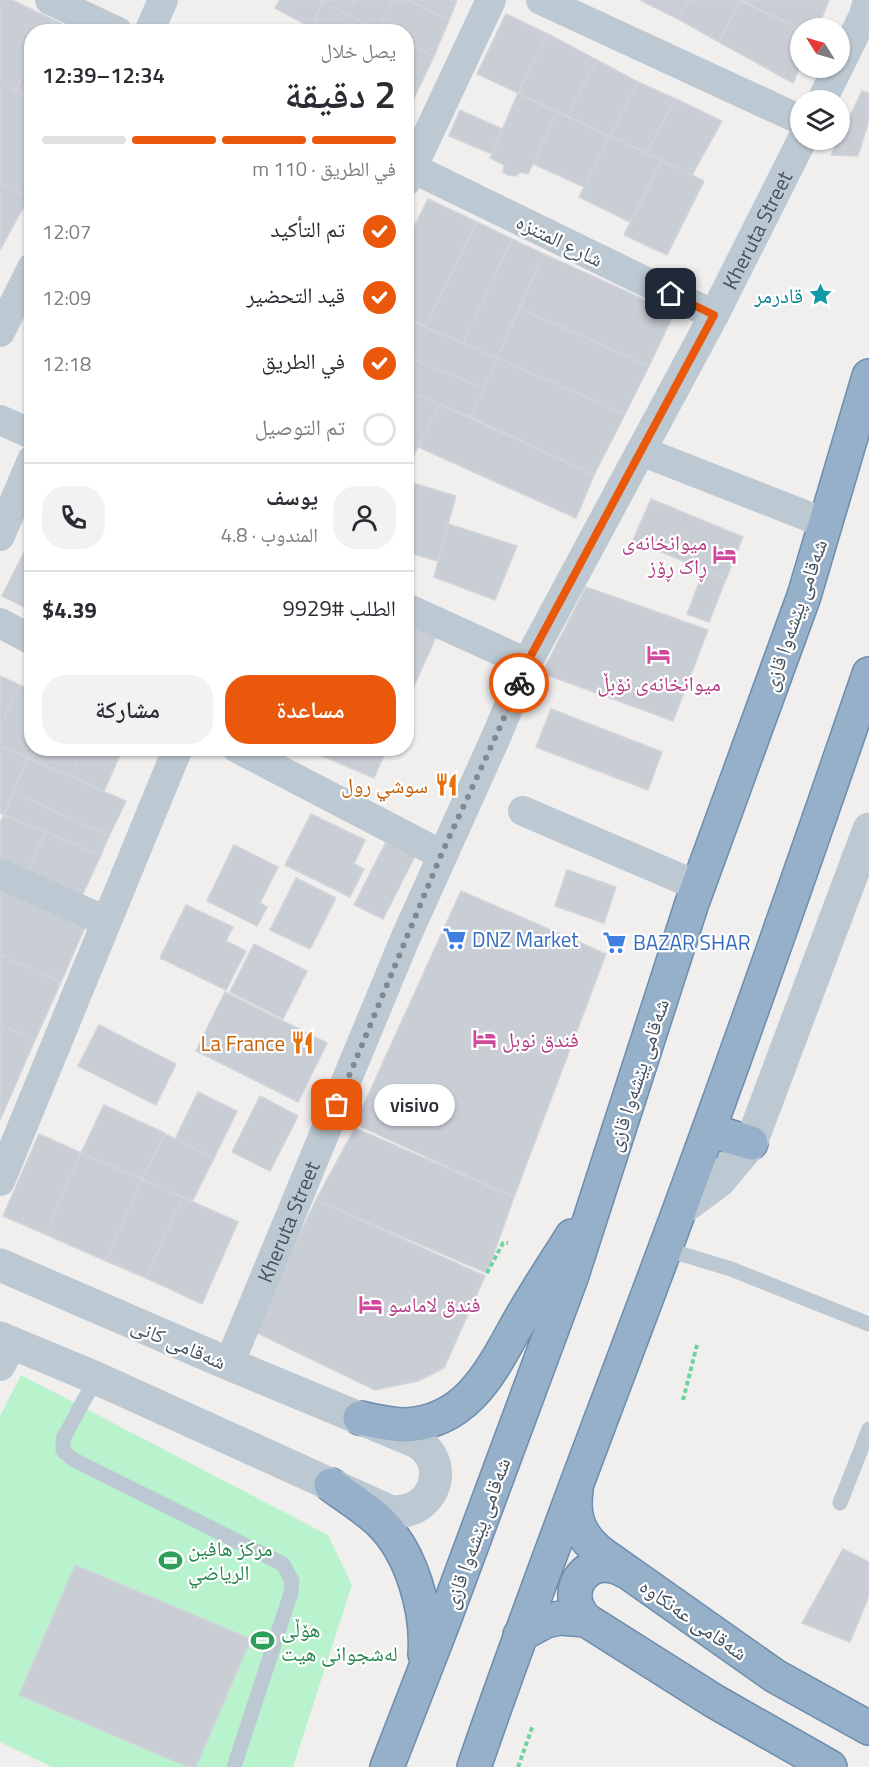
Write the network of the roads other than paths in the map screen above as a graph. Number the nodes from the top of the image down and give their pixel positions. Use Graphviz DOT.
graph roads {
  1 [pos="50,0"];
  2 [pos="163,0"];
  3 [pos="491,0"];
  4 [pos="541,0"];
  5 [pos="868,0"];
  6 [pos="101,24"];
  7 [pos="152,24"];
  8 [pos="850,44"];
  9 [pos="790,115"];
  10 [pos="797,150"];
  11 [pos="414,161"];
  12 [pos="414,173"];
  13 [pos="24,284"];
  14 [pos="714,315"];
  15 [pos="0,332"];
  16 [pos="869,376"];
  17 [pos="0,420"];
  18 [pos="24,430"];
  19 [pos="641,451"];
  20 [pos="24,479"];
  21 [pos="825,523"];
  22 [pos="0,536"];
  23 [pos="414,612"];
  24 [pos="0,623"];
  25 [pos="24,636"];
  26 [pos="527,663"];
  27 [pos="869,674"];
  28 [pos="175,756"];
  29 [pos="252,756"];
  30 [pos="523,811"];
  31 [pos="869,830"];
  32 [pos="441,855"];
  33 [pos="0,874"];
  34 [pos="698,886"];
  35 [pos="106,921"];
  36 [pos="709,1130"];
  37 [pos="751,1143"];
  38 [pos="0,1180"];
  39 [pos="598,1194"];
  40 [pos="680,1210"];
  41 [pos="665,1248"];
  42 [pos="0,1265"];
  43 [pos="869,1324"];
  44 [pos="4,1349"];
  45 [pos="229,1364"];
  46 [pos="96,1378"];
  47 [pos="360,1418"];
  48 [pos="869,1429"];
  49 [pos="582,1471"];
  50 [pos="331,1485"];
  51 [pos="840,1503"];
  52 [pos="625,1571"];
  53 [pos="586,1620"];
  54 [pos="520,1635"];
  55 [pos="424,1670"];
  56 [pos="869,1728"];
  57 [pos="234,1767"];
  58 [pos="387,1767"];
  59 [pos="474,1767"];
  60 [pos="830,1767"];
  1 -- 6 [label="street"];
  2 -- 7 [label="street"];
  3 -- 11 [label="street"];
  4 -- 9 [label="street"];
  5 -- 8 [label="street"];
  10 -- 14 [label="street, Kheruta Street"];
  12 -- 14 [label="street, شارع المتنزه"];
  13 -- 15 [label="street"];
  14 -- 19 [label="street, Kheruta Street"];
  16 -- 21 [label="highway, شەقامی پێشەوا قازی"];
  17 -- 18 [label="street"];
  19 -- 21 [label="street"];
  19 -- 26 [label="street, Kheruta Street"];
  20 -- 22 [label="street"];
  21 -- 34 [label="highway, شەقامی پێشەوا قازی"];
  23 -- 26 [label="street"];
  24 -- 25 [label="street"];
  26 -- 32 [label="street, Kheruta Street"];
  27 -- 36 [label="highway"];
  28 -- 35 [label="street"];
  29 -- 32 [label="street"];
  30 -- 34 [label="street"];
  31 -- 37 [label="street"];
  32 -- 45 [label="street, Kheruta Street"];
  33 -- 35 [label="street"];
  34 -- 39 [label="highway, شەقامی پێشەوا قازی"];
  35 -- 38 [label="street"];
  36 -- 37 [label="highway"];
  36 -- 40 [label="highway"];
  37 -- 40 [label="street"];
  39 -- 47 [label="highway"];
  39 -- 55 [label="highway, شەقامی پێشەوا قازی"];
  40 -- 41 [label="highway"];
  41 -- 43 [label="lane"];
  41 -- 49 [label="highway"];
  42 -- 45 [label="street, شەقامی کانی"];
  44 -- 46 [label="street"];
  45 -- 47 [label="street, شەقامی کانی"];
  46 -- 50 [label="street"];
  46 -- 57 [label="lane"];
  47 -- 50 [label="street, شەقامی کانی"];
  48 -- 51 [label="lane"];
  49 -- 52 [label="highway, شەقامی عەنکاوە"];
  49 -- 54 [label="highway"];
  50 -- 55 [label="highway"];
  52 -- 53 [label="highway"];
  52 -- 56 [label="highway, شەقامی عەنکاوە"];
  53 -- 54 [label="highway"];
  53 -- 60 [label="highway"];
  54 -- 59 [label="highway"];
  55 -- 58 [label="highway, شەقامی پێشەوا قازی"];
}
